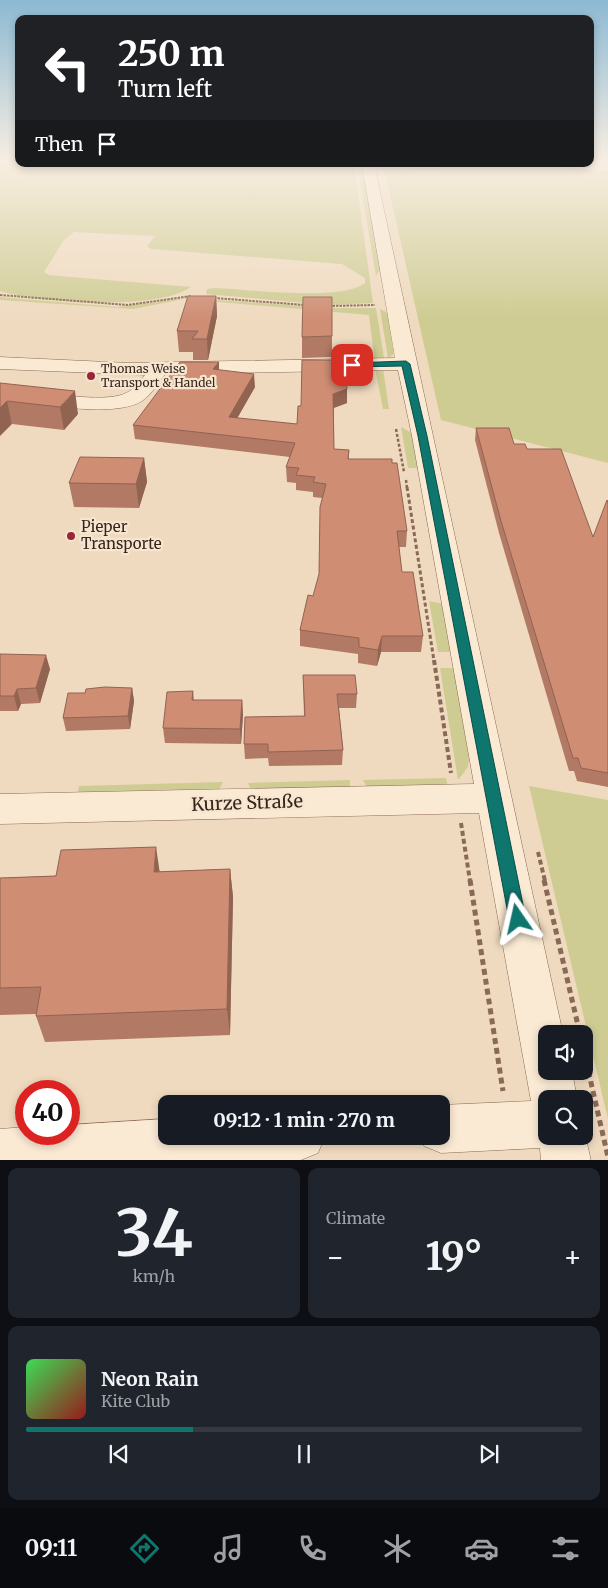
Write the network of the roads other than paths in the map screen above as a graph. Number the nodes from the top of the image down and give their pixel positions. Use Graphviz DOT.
graph roads {
  1 [pos="377,213"];
  2 [pos="0,362"];
  3 [pos="406,364"];
  4 [pos="160,368"];
  5 [pos="0,393"];
  6 [pos="494,798"];
  7 [pos="0,809"];
  8 [pos="539,1025"];
  9 [pos="527,1124"];
  10 [pos="450,1128"];
  11 [pos="158,1144"];
  12 [pos="564,1145"];
  13 [pos="0,1153"];
  14 [pos="566,1160"];
  1 -- 3 [label="street"];
  2 -- 4 [label="street"];
  3 -- 4 [label="street"];
  3 -- 6 [label="street"];
  4 -- 5 [label="street"];
  6 -- 7 [label="street, Kurze Straße"];
  6 -- 8 [label="street"];
  9 -- 10 [label="street"];
  11 -- 13 [label="street"];
  12 -- 14 [label="street"];
}
